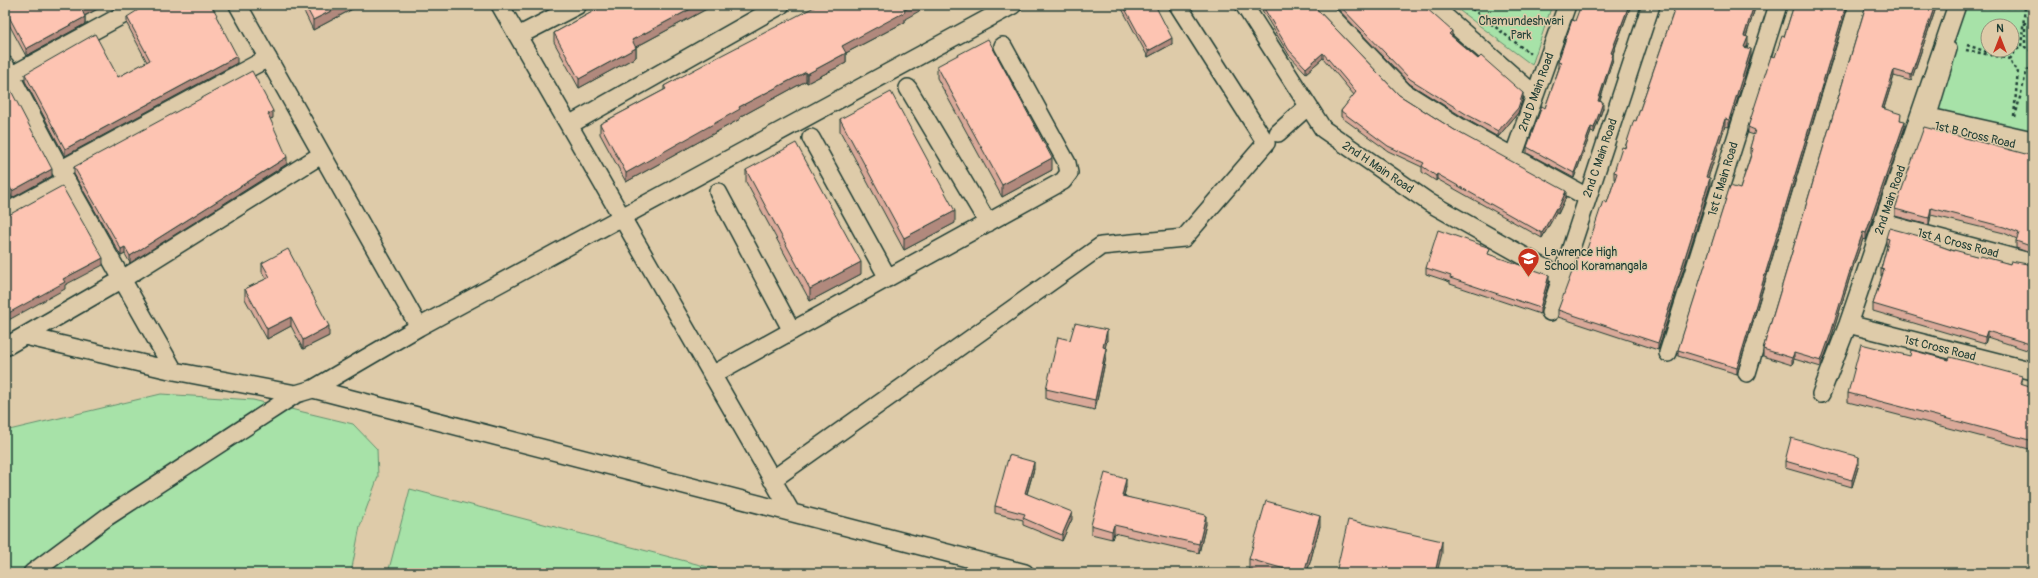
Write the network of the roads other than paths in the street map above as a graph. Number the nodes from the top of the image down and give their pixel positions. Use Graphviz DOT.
graph roads {
  1 [pos="141,5"];
  2 [pos="238,5"];
  3 [pos="500,5"];
  4 [pos="578,5"];
  5 [pos="781,5"];
  6 [pos="1013,5"];
  7 [pos="1178,5"];
  8 [pos="1244,5"];
  9 [pos="1320,5"];
  10 [pos="1432,5"];
  11 [pos="1567,5"];
  12 [pos="1652,5"];
  13 [pos="1778,5"];
  14 [pos="1858,5"];
  15 [pos="1964,6"];
  16 [pos="518,36"];
  17 [pos="1003,46"];
  18 [pos="268,58"];
  19 [pos="7,73"];
  20 [pos="908,88"];
  21 [pos="1535,95"];
  22 [pos="1307,107"];
  23 [pos="1917,122"];
  24 [pos="569,125"];
  25 [pos="1278,133"];
  26 [pos="811,138"];
  27 [pos="2033,138"];
  28 [pos="2033,149"];
  29 [pos="321,156"];
  30 [pos="1513,157"];
  31 [pos="63,175"];
  32 [pos="718,192"];
  33 [pos="1587,197"];
  34 [pos="5,213"];
  35 [pos="621,216"];
  36 [pos="988,223"];
  37 [pos="1883,223"];
  38 [pos="2033,263"];
  39 [pos="1561,277"];
  40 [pos="888,278"];
  41 [pos="121,280"];
  42 [pos="1550,312"];
  43 [pos="1848,324"];
  44 [pos="419,327"];
  45 [pos="792,331"];
  46 [pos="25,336"];
  47 [pos="5,347"];
  48 [pos="1668,353"];
  49 [pos="174,371"];
  50 [pos="2033,372"];
  51 [pos="1747,373"];
  52 [pos="712,375"];
  53 [pos="314,388"];
  54 [pos="296,394"];
  55 [pos="1821,394"];
  56 [pos="772,480"];
  57 [pos="791,512"];
  58 [pos="32,573"];
  59 [pos="1025,573"];
  1 -- 19 [label="street"];
  2 -- 18 [label="street"];
  3 -- 16 [label="street"];
  4 -- 16 [label="street"];
  5 -- 24 [label="street"];
  6 -- 35 [label="street"];
  7 -- 56 [label="street"];
  8 -- 22 [label="street, 2nd H Main Road"];
  9 -- 30 [label="street"];
  10 -- 21 [label="street"];
  11 -- 21 [label="street, 2nd D Main Road"];
  12 -- 33 [label="street, 2nd C Main Road"];
  13 -- 48 [label="street, 1st E Main Road"];
  14 -- 51 [label="street"];
  15 -- 23 [label="street, 2nd Main Road"];
  15 -- 27 [label="street"];
  16 -- 24 [label="street"];
  17 -- 36 [label="street"];
  18 -- 29 [label="street"];
  18 -- 31 [label="street"];
  19 -- 31 [label="street"];
  20 -- 36 [label="street"];
  21 -- 30 [label="street, 2nd D Main Road"];
  22 -- 25 [label="street"];
  22 -- 39 [label="street, 2nd H Main Road"];
  23 -- 28 [label="street, 1st B Cross Road"];
  23 -- 37 [label="street, 2nd Main Road"];
  24 -- 35 [label="street"];
  26 -- 40 [label="street"];
  29 -- 41 [label="street"];
  29 -- 44 [label="street"];
  30 -- 33 [label="street"];
  31 -- 34 [label="street"];
  31 -- 41 [label="street"];
  32 -- 45 [label="street"];
  33 -- 39 [label="street, 2nd C Main Road"];
  35 -- 44 [label="street"];
  35 -- 52 [label="street"];
  36 -- 40 [label="street"];
  37 -- 38 [label="street, 1st A Cross Road"];
  37 -- 43 [label="street, 2nd Main Road"];
  39 -- 42 [label="street, 2nd C Main Road"];
  40 -- 45 [label="street"];
  41 -- 46 [label="street"];
  41 -- 49 [label="street"];
  43 -- 50 [label="street, 1st Cross Road"];
  43 -- 55 [label="street, 2nd Main Road"];
  44 -- 53 [label="street"];
  45 -- 52 [label="street"];
  46 -- 47 [label="street"];
  46 -- 49 [label="street"];
  49 -- 54 [label="street"];
  52 -- 56 [label="street"];
  53 -- 54 [label="street"];
  53 -- 57 [label="street"];
  54 -- 58 [label="street"];
  56 -- 57 [label="street"];
  57 -- 59 [label="street"];
}
